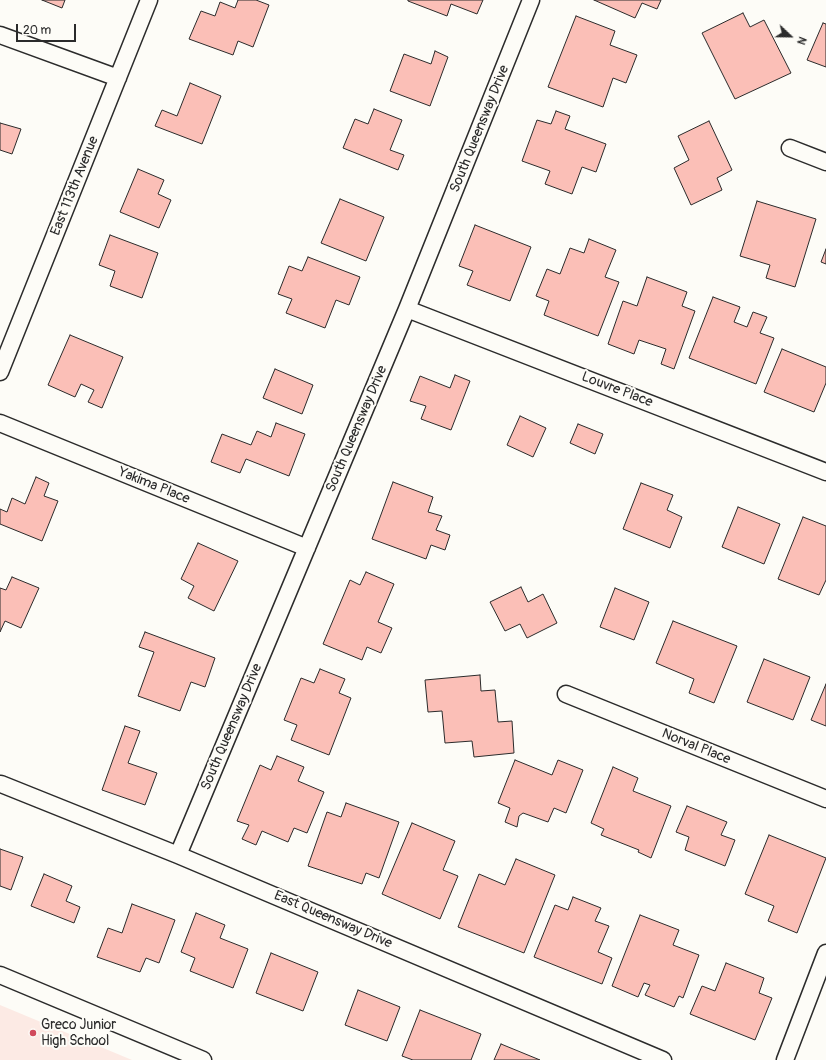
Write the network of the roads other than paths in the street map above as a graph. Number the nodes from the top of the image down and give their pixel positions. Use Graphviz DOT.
graph roads {
  1 [pos="149,0"];
  2 [pos="531,0"];
  3 [pos="0,35"];
  4 [pos="118,78"];
  5 [pos="790,148"];
  6 [pos="826,162"];
  7 [pos="407,309"];
  8 [pos="0,372"];
  9 [pos="0,423"];
  10 [pos="826,472"];
  11 [pos="307,548"];
  12 [pos="566,694"];
  13 [pos="1,784"];
  14 [pos="826,799"];
  15 [pos="178,855"];
  16 [pos="826,953"];
  17 [pos="0,975"];
  18 [pos="203,1060"];
  19 [pos="663,1060"];
  20 [pos="785,1060"];
  1 -- 4 [label="street, East 113th Avenue"];
  2 -- 7 [label="street, South Queensway Drive"];
  3 -- 4 [label="street"];
  4 -- 8 [label="street, East 113th Avenue"];
  5 -- 6 [label="street"];
  7 -- 10 [label="street, Louvre Place"];
  7 -- 11 [label="street, South Queensway Drive"];
  9 -- 11 [label="street, Yakima Place"];
  11 -- 15 [label="street, South Queensway Drive"];
  12 -- 14 [label="street, Norval Place"];
  13 -- 15 [label="street, East Queensway Drive"];
  15 -- 19 [label="street, East Queensway Drive"];
  16 -- 20 [label="street"];
  17 -- 18 [label="street"];
}
